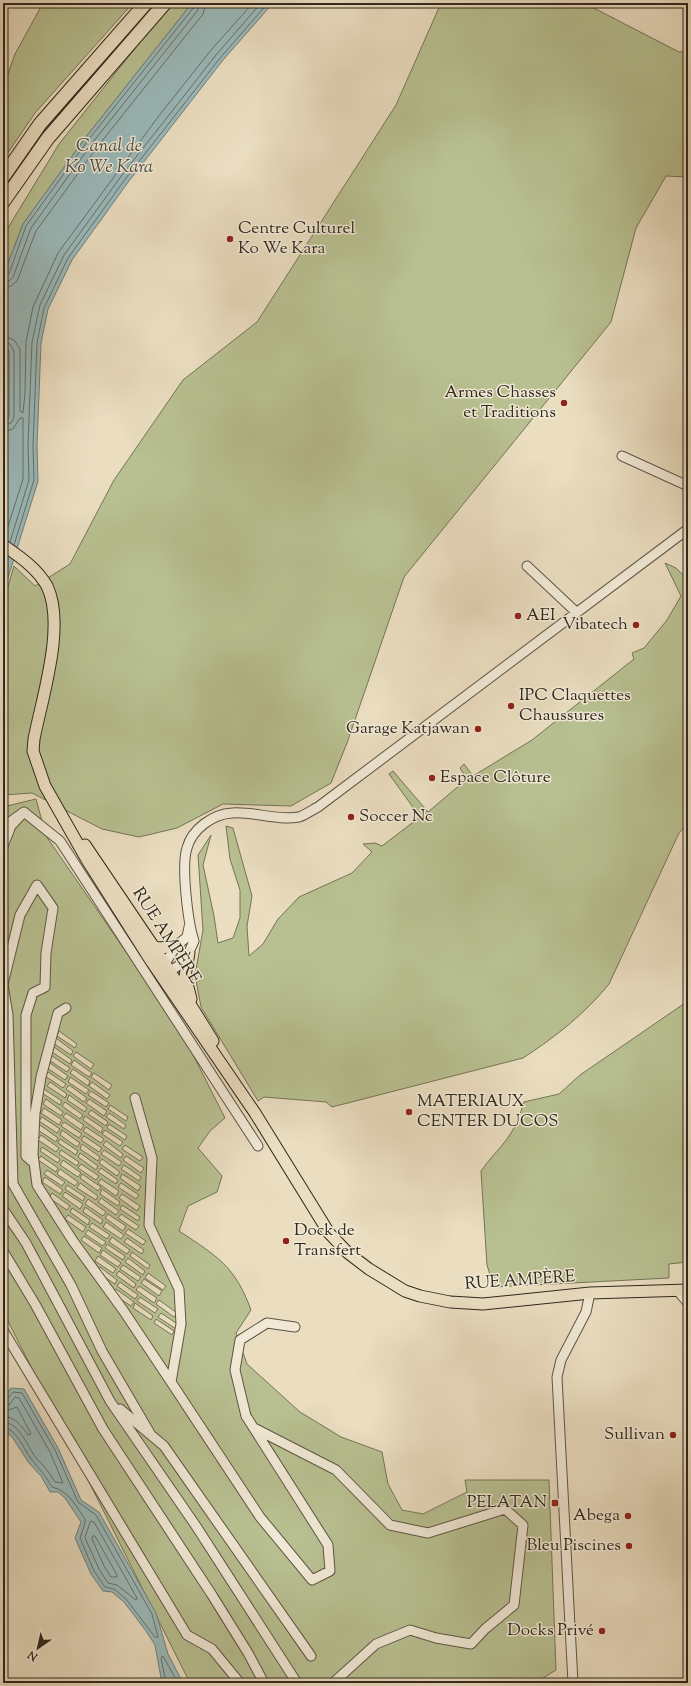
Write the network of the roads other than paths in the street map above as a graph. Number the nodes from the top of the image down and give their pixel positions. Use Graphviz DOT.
graph roads {
  1 [pos="146,3"];
  2 [pos="165,3"];
  3 [pos="3,177"];
  4 [pos="3,202"];
  5 [pos="622,456"];
  6 [pos="688,486"];
  7 [pos="688,529"];
  8 [pos="3,545"];
  9 [pos="527,566"];
  10 [pos="576,612"];
  11 [pos="57,808"];
  12 [pos="24,812"];
  13 [pos="3,827"];
  14 [pos="3,846"];
  15 [pos="110,897"];
  16 [pos="189,926"];
  17 [pos="176,946"];
  18 [pos="153,947"];
  19 [pos="189,953"];
  20 [pos="165,968"];
  21 [pos="3,984"];
  22 [pos="168,988"];
  23 [pos="66,1008"];
  24 [pos="196,1013"];
  25 [pos="239,1089"];
  26 [pos="135,1098"];
  27 [pos="258,1146"];
  28 [pos="34,1163"];
  29 [pos="3,1209"];
  30 [pos="3,1251"];
  31 [pos="683,1290"];
  32 [pos="590,1293"];
  33 [pos="688,1303"];
  34 [pos="295,1327"];
  35 [pos="3,1330"];
  36 [pos="171,1382"];
  37 [pos="110,1401"];
  38 [pos="253,1428"];
  39 [pos="151,1435"];
  40 [pos="311,1656"];
  41 [pos="240,1683"];
  42 [pos="264,1683"];
  43 [pos="297,1683"];
  44 [pos="333,1683"];
  45 [pos="573,1683"];
  1 -- 3 [label="highway"];
  2 -- 4 [label="highway"];
  5 -- 6 [label="street"];
  7 -- 10 [label="street"];
  8 -- 11 [label="main road, RUE AMPÈRE"];
  9 -- 10 [label="street"];
  10 -- 16 [label="street"];
  11 -- 15 [label="main road, RUE AMPÈRE"];
  11 -- 18 [label="main road, RUE AMPÈRE"];
  12 -- 13 [label="street"];
  12 -- 14 [label="street"];
  12 -- 27 [label="street"];
  15 -- 20 [label="street"];
  15 -- 22 [label="main road, RUE AMPÈRE"];
  16 -- 17 [label="street"];
  16 -- 19 [label="street"];
  17 -- 18 [label="main road"];
  17 -- 20 [label="street"];
  18 -- 20 [label="main road, RUE AMPÈRE"];
  19 -- 20 [label="street"];
  19 -- 24 [label="main road"];
  20 -- 22 [label="street"];
  20 -- 24 [label="main road, RUE AMPÈRE"];
  21 -- 28 [label="street"];
  21 -- 39 [label="street"];
  22 -- 25 [label="main road, RUE AMPÈRE"];
  23 -- 28 [label="street"];
  24 -- 25 [label="main road, RUE AMPÈRE"];
  25 -- 32 [label="main road, RUE AMPÈRE"];
  26 -- 36 [label="street"];
  28 -- 36 [label="street"];
  29 -- 37 [label="street"];
  30 -- 42 [label="street"];
  31 -- 32 [label="main road, RUE AMPÈRE"];
  31 -- 33 [label="street"];
  32 -- 45 [label="street"];
  34 -- 38 [label="street"];
  35 -- 41 [label="street"];
  36 -- 38 [label="street"];
  37 -- 39 [label="street"];
  37 -- 43 [label="street"];
  38 -- 44 [label="street"];
  39 -- 40 [label="street"];
}
